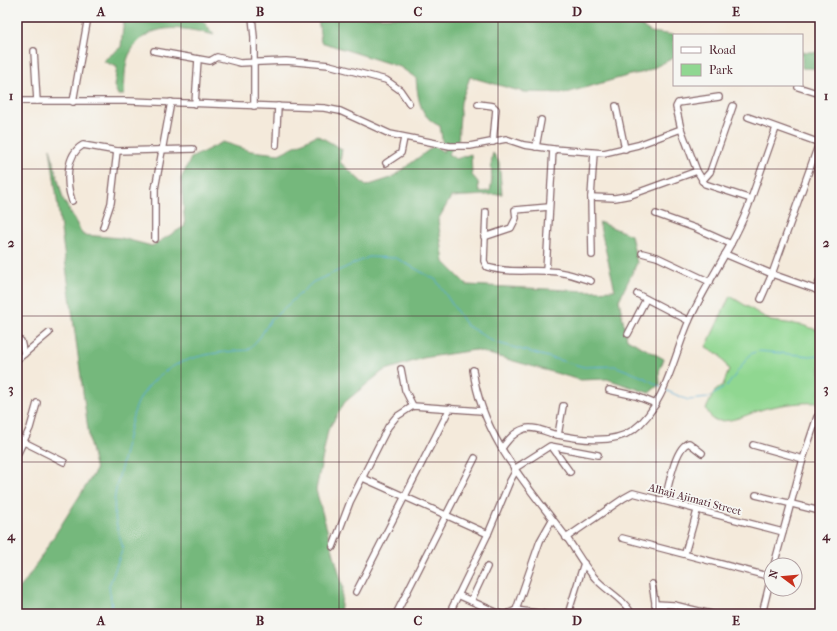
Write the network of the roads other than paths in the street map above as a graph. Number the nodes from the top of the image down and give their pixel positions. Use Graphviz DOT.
graph roads {
  1 [pos="88,17"];
  2 [pos="252,17"];
  3 [pos="288,17"];
  4 [pos="301,18"];
  5 [pos="34,51"];
  6 [pos="154,51"];
  7 [pos="198,59"];
  8 [pos="254,62"];
  9 [pos="798,87"];
  10 [pos="820,94"];
  11 [pos="719,97"];
  12 [pos="17,101"];
  13 [pos="37,101"];
  14 [pos="73,102"];
  15 [pos="171,102"];
  16 [pos="409,103"];
  17 [pos="195,104"];
  18 [pos="478,104"];
  19 [pos="254,106"];
  20 [pos="278,106"];
  21 [pos="616,106"];
  22 [pos="733,106"];
  23 [pos="748,117"];
  24 [pos="541,120"];
  25 [pos="776,128"];
  26 [pos="681,129"];
  27 [pos="404,138"];
  28 [pos="493,142"];
  29 [pos="820,143"];
  30 [pos="276,145"];
  31 [pos="536,147"];
  32 [pos="162,148"];
  33 [pos="625,148"];
  34 [pos="193,149"];
  35 [pos="553,150"];
  36 [pos="117,151"];
  37 [pos="594,153"];
  38 [pos="386,163"];
  39 [pos="698,171"];
  40 [pos="702,181"];
  41 [pos="591,197"];
  42 [pos="751,199"];
  43 [pos="72,201"];
  44 [pos="549,207"];
  45 [pos="486,212"];
  46 [pos="656,214"];
  47 [pos="103,227"];
  48 [pos="484,237"];
  49 [pos="156,239"];
  50 [pos="731,244"];
  51 [pos="642,253"];
  52 [pos="726,254"];
  53 [pos="592,255"];
  54 [pos="546,271"];
  55 [pos="772,274"];
  56 [pos="820,280"];
  57 [pos="591,281"];
  58 [pos="710,282"];
  59 [pos="818,290"];
  60 [pos="637,294"];
  61 [pos="646,299"];
  62 [pos="761,299"];
  63 [pos="689,321"];
  64 [pos="49,333"];
  65 [pos="628,334"];
  66 [pos="17,339"];
  67 [pos="24,354"];
  68 [pos="17,360"];
  69 [pos="401,369"];
  70 [pos="472,370"];
  71 [pos="609,390"];
  72 [pos="37,403"];
  73 [pos="656,404"];
  74 [pos="413,406"];
  75 [pos="563,406"];
  76 [pos="450,408"];
  77 [pos="482,411"];
  78 [pos="817,417"];
  79 [pos="17,435"];
  80 [pos="558,435"];
  81 [pos="24,442"];
  82 [pos="753,445"];
  83 [pos="552,446"];
  84 [pos="502,448"];
  85 [pos="702,453"];
  86 [pos="17,455"];
  87 [pos="598,455"];
  88 [pos="475,458"];
  89 [pos="803,459"];
  90 [pos="64,462"];
  91 [pos="515,471"];
  92 [pos="570,472"];
  93 [pos="363,478"];
  94 [pos="756,495"];
  95 [pos="406,496"];
  96 [pos="665,501"];
  97 [pos="792,504"];
  98 [pos="697,511"];
  99 [pos="820,511"];
  100 [pos="446,516"];
  101 [pos="552,520"];
  102 [pos="783,532"];
  103 [pos="488,534"];
  104 [pos="566,538"];
  105 [pos="622,538"];
  106 [pos="333,547"];
  107 [pos="685,553"];
  108 [pos="776,557"];
  109 [pos="584,563"];
  110 [pos="487,567"];
  111 [pos="763,575"];
  112 [pos="652,584"];
  113 [pos="356,592"];
  114 [pos="458,595"];
  115 [pos="766,597"];
  116 [pos="471,601"];
  117 [pos="655,604"];
  118 [pos="516,610"];
  119 [pos="397,612"];
  120 [pos="449,614"];
  121 [pos="500,614"];
  122 [pos="507,614"];
  123 [pos="544,614"];
  124 [pos="568,614"];
  125 [pos="632,614"];
  126 [pos="657,614"];
  127 [pos="711,614"];
  128 [pos="762,614"];
  1 -- 14 [label="street"];
  2 -- 8 [label="street"];
  3 -- 4 [label="street"];
  5 -- 13 [label="street"];
  6 -- 7 [label="street"];
  7 -- 8 [label="street"];
  7 -- 17 [label="street"];
  8 -- 16 [label="street"];
  8 -- 19 [label="street"];
  9 -- 10 [label="street"];
  11 -- 26 [label="street"];
  12 -- 13 [label="street"];
  13 -- 14 [label="street"];
  14 -- 15 [label="street"];
  15 -- 17 [label="street"];
  15 -- 32 [label="street"];
  17 -- 19 [label="street"];
  18 -- 28 [label="street"];
  19 -- 20 [label="street"];
  20 -- 27 [label="street"];
  20 -- 30 [label="street"];
  21 -- 33 [label="street"];
  22 -- 40 [label="street"];
  23 -- 25 [label="street"];
  24 -- 31 [label="street"];
  25 -- 29 [label="street"];
  25 -- 42 [label="street"];
  26 -- 33 [label="street"];
  26 -- 39 [label="street"];
  27 -- 28 [label="street"];
  27 -- 38 [label="street"];
  28 -- 31 [label="street"];
  29 -- 55 [label="street"];
  31 -- 35 [label="street"];
  32 -- 34 [label="street"];
  32 -- 36 [label="street"];
  32 -- 49 [label="street"];
  33 -- 37 [label="street"];
  35 -- 37 [label="street"];
  35 -- 44 [label="street"];
  36 -- 43 [label="street"];
  36 -- 47 [label="street"];
  37 -- 41 [label="street"];
  39 -- 40 [label="street"];
  39 -- 41 [label="street"];
  40 -- 42 [label="street"];
  41 -- 53 [label="street"];
  42 -- 50 [label="street"];
  44 -- 48 [label="street"];
  44 -- 54 [label="street"];
  45 -- 48 [label="street"];
  46 -- 50 [label="street"];
  48 -- 54 [label="street"];
  50 -- 52 [label="street"];
  51 -- 58 [label="street"];
  52 -- 55 [label="street"];
  52 -- 58 [label="street"];
  54 -- 57 [label="street"];
  55 -- 59 [label="street"];
  55 -- 62 [label="street"];
  56 -- 59 [label="street"];
  58 -- 63 [label="street"];
  60 -- 61 [label="street"];
  61 -- 63 [label="street"];
  61 -- 65 [label="street"];
  63 -- 73 [label="street"];
  64 -- 67 [label="street"];
  66 -- 67 [label="street"];
  67 -- 68 [label="street"];
  69 -- 74 [label="street"];
  70 -- 77 [label="street"];
  71 -- 73 [label="street"];
  72 -- 81 [label="street"];
  73 -- 80 [label="street"];
  74 -- 76 [label="street"];
  74 -- 93 [label="street"];
  75 -- 80 [label="street"];
  76 -- 77 [label="street"];
  76 -- 95 [label="street"];
  77 -- 84 [label="street"];
  78 -- 89 [label="street"];
  79 -- 81 [label="street"];
  80 -- 84 [label="street"];
  81 -- 86 [label="street"];
  81 -- 90 [label="street"];
  82 -- 89 [label="street"];
  83 -- 87 [label="street"];
  83 -- 91 [label="street"];
  83 -- 92 [label="street"];
  84 -- 91 [label="street"];
  85 -- 96 [label="street"];
  88 -- 100 [label="street"];
  89 -- 97 [label="street"];
  91 -- 101 [label="street"];
  91 -- 103 [label="street"];
  93 -- 95 [label="street"];
  93 -- 106 [label="street"];
  94 -- 97 [label="street"];
  95 -- 100 [label="street"];
  95 -- 113 [label="street"];
  96 -- 98 [label="street, Alhaji Ajimati Street"];
  96 -- 104 [label="street, Alhaji Ajimati Street"];
  97 -- 99 [label="street"];
  97 -- 102 [label="street"];
  98 -- 102 [label="street, Alhaji Ajimati Street"];
  98 -- 107 [label="street"];
  100 -- 103 [label="street"];
  100 -- 119 [label="street"];
  101 -- 104 [label="street"];
  101 -- 118 [label="street"];
  102 -- 108 [label="street"];
  103 -- 114 [label="street"];
  104 -- 109 [label="street"];
  105 -- 107 [label="street"];
  107 -- 111 [label="street"];
  109 -- 124 [label="street"];
  109 -- 125 [label="street"];
  110 -- 116 [label="street"];
  112 -- 117 [label="street"];
  114 -- 116 [label="street"];
  114 -- 120 [label="street"];
  115 -- 128 [label="street"];
  116 -- 121 [label="street"];
  117 -- 126 [label="street"];
  117 -- 127 [label="street"];
  118 -- 122 [label="street"];
  118 -- 123 [label="street"];
}
